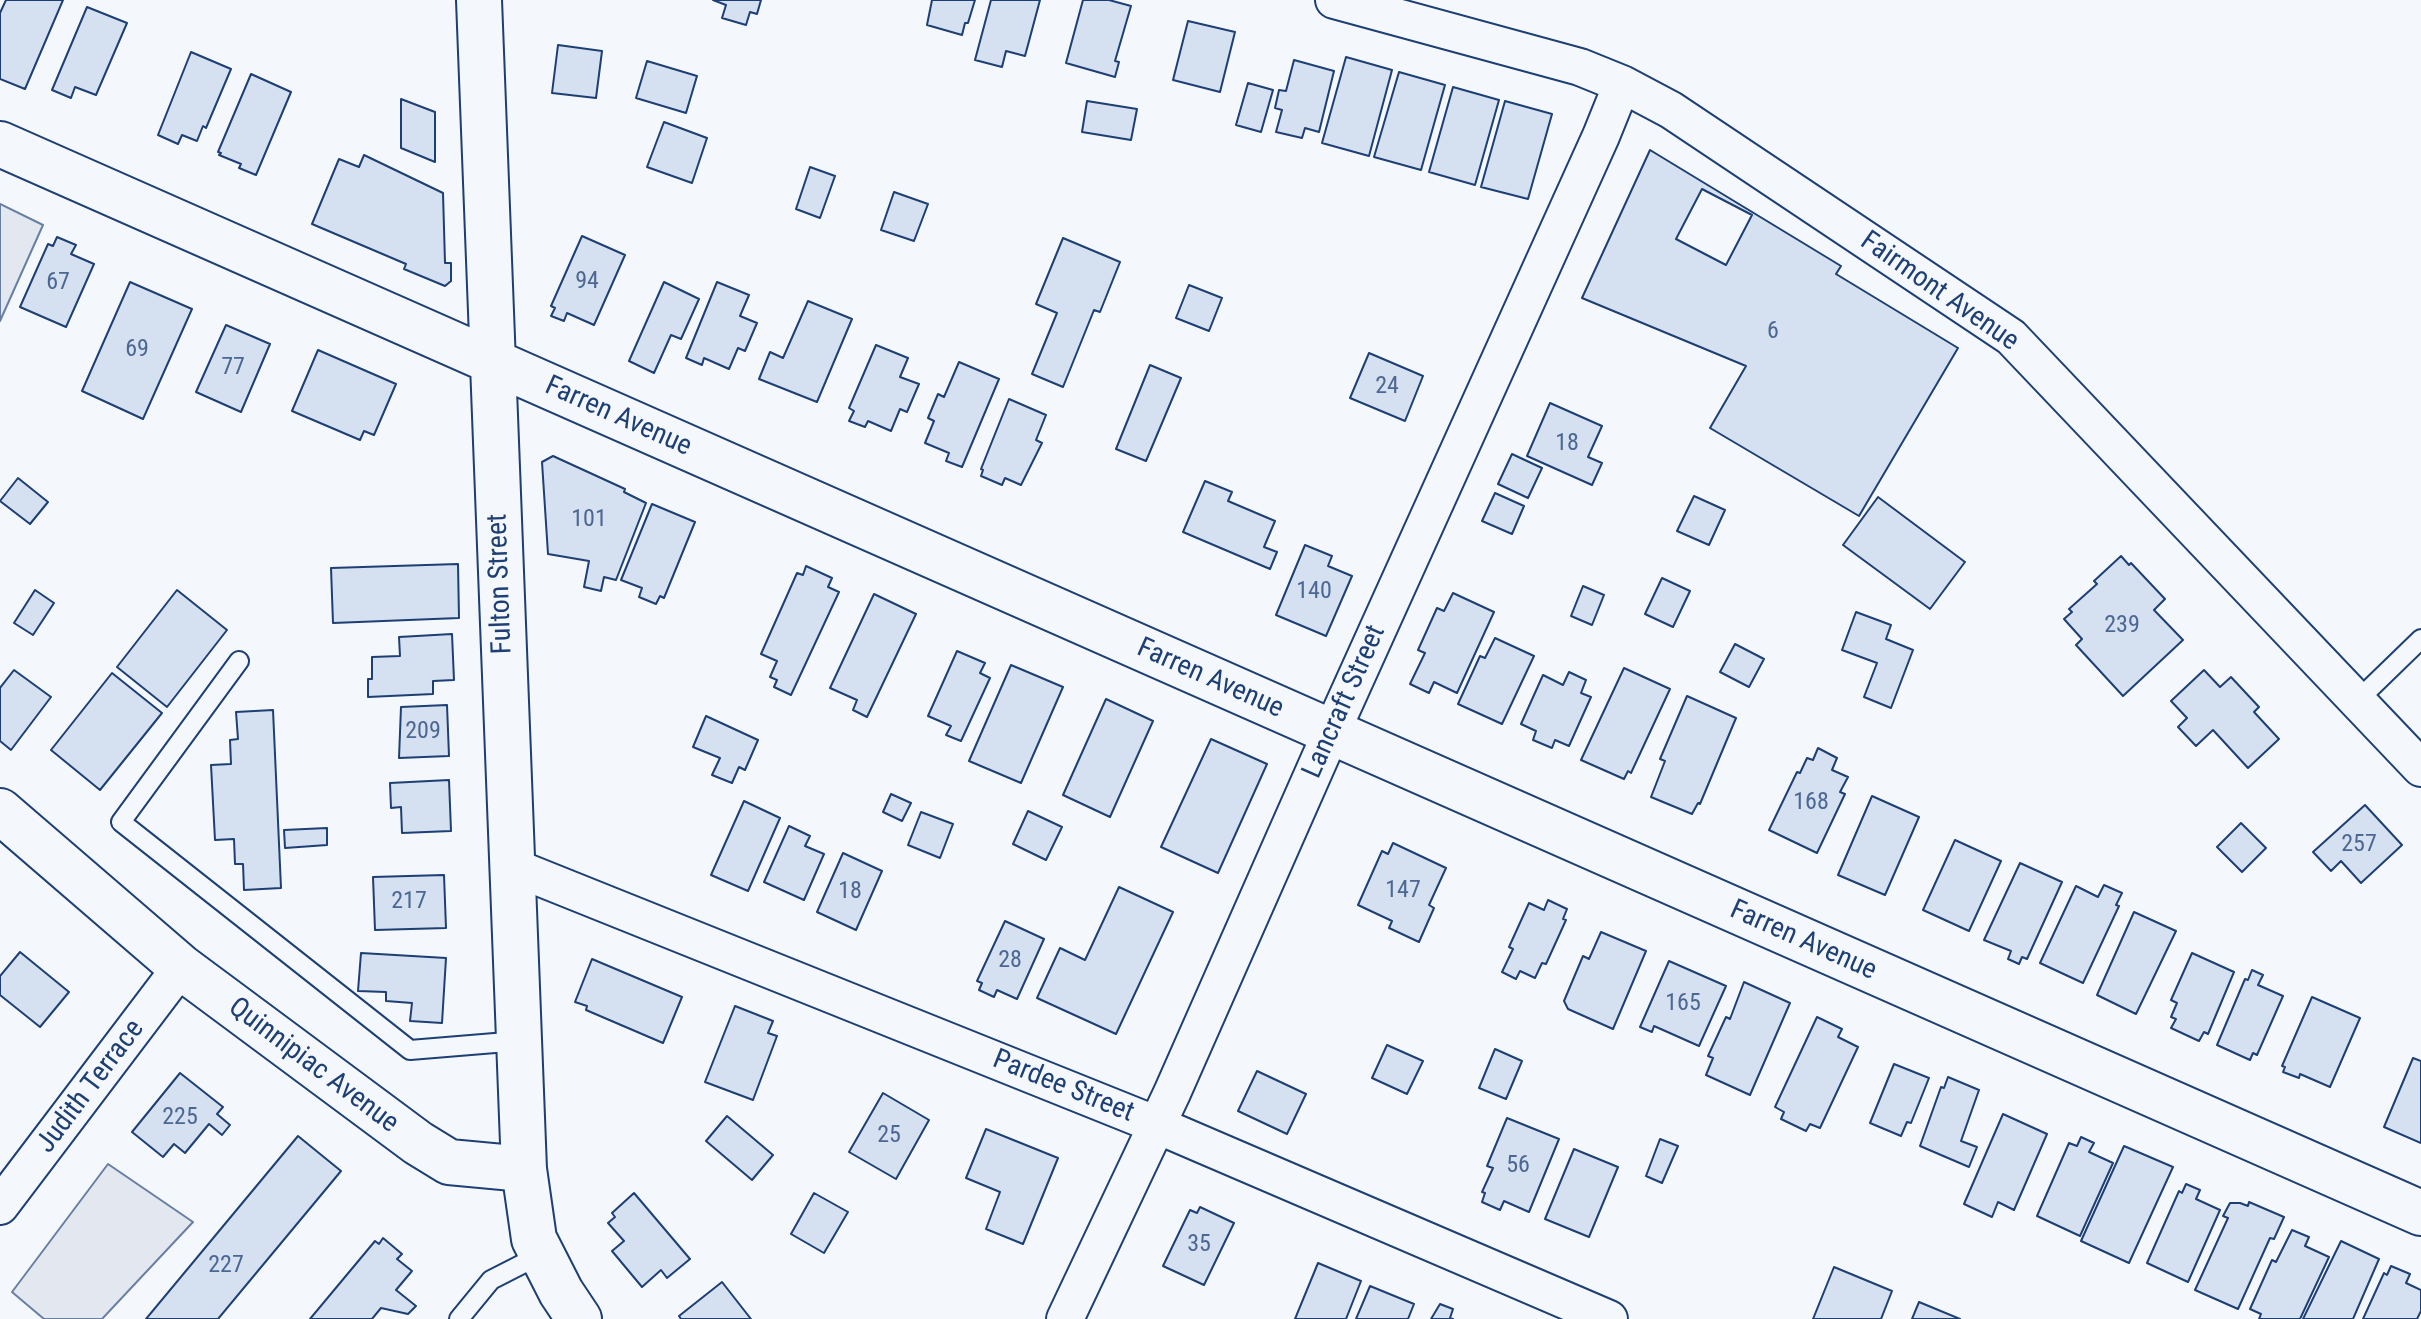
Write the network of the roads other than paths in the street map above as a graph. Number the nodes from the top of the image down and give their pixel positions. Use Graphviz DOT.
graph roads {
  1 [pos="479,0"];
  2 [pos="1334,0"];
  3 [pos="1622,84"];
  4 [pos="0,144"];
  5 [pos="492,361"];
  6 [pos="2421,639"];
  7 [pos="239,661"];
  8 [pos="2357,701"];
  9 [pos="1331,733"];
  10 [pos="2421,768"];
  11 [pos="0,811"];
  12 [pos="511,866"];
  13 [pos="181,967"];
  14 [pos="519,1041"];
  15 [pos="1157,1125"];
  16 [pos="524,1169"];
  17 [pos="0,1206"];
  18 [pos="2421,1213"];
  19 [pos="542,1254"];
  20 [pos="459,1319"];
  21 [pos="579,1319"];
  22 [pos="1065,1319"];
  23 [pos="1609,1319"];
  1 -- 5 [label="main road, Fulton Street"];
  2 -- 3 [label="street, Fairmont Avenue"];
  3 -- 8 [label="street, Fairmont Avenue"];
  3 -- 9 [label="street, Lancraft Street"];
  4 -- 5 [label="main road, Farren Avenue"];
  5 -- 9 [label="main road, Farren Avenue"];
  5 -- 12 [label="main road, Fulton Street"];
  6 -- 8 [label="lane"];
  7 -- 14 [label="lane"];
  8 -- 10 [label="street, Fairmont Avenue"];
  9 -- 15 [label="street, Lancraft Street"];
  9 -- 18 [label="main road, Farren Avenue"];
  11 -- 13 [label="main road, Quinnipiac Avenue"];
  12 -- 14 [label="main road, Fulton Street"];
  12 -- 15 [label="street, Pardee Street"];
  13 -- 16 [label="main road, Quinnipiac Avenue"];
  13 -- 17 [label="street, Judith Terrace"];
  14 -- 16 [label="main road, Fulton Street"];
  15 -- 22 [label="street, Lancraft Street"];
  15 -- 23 [label="street, Pardee Street"];
  16 -- 19 [label="main road"];
  19 -- 20 [label="lane"];
  19 -- 21 [label="main road"];
}
